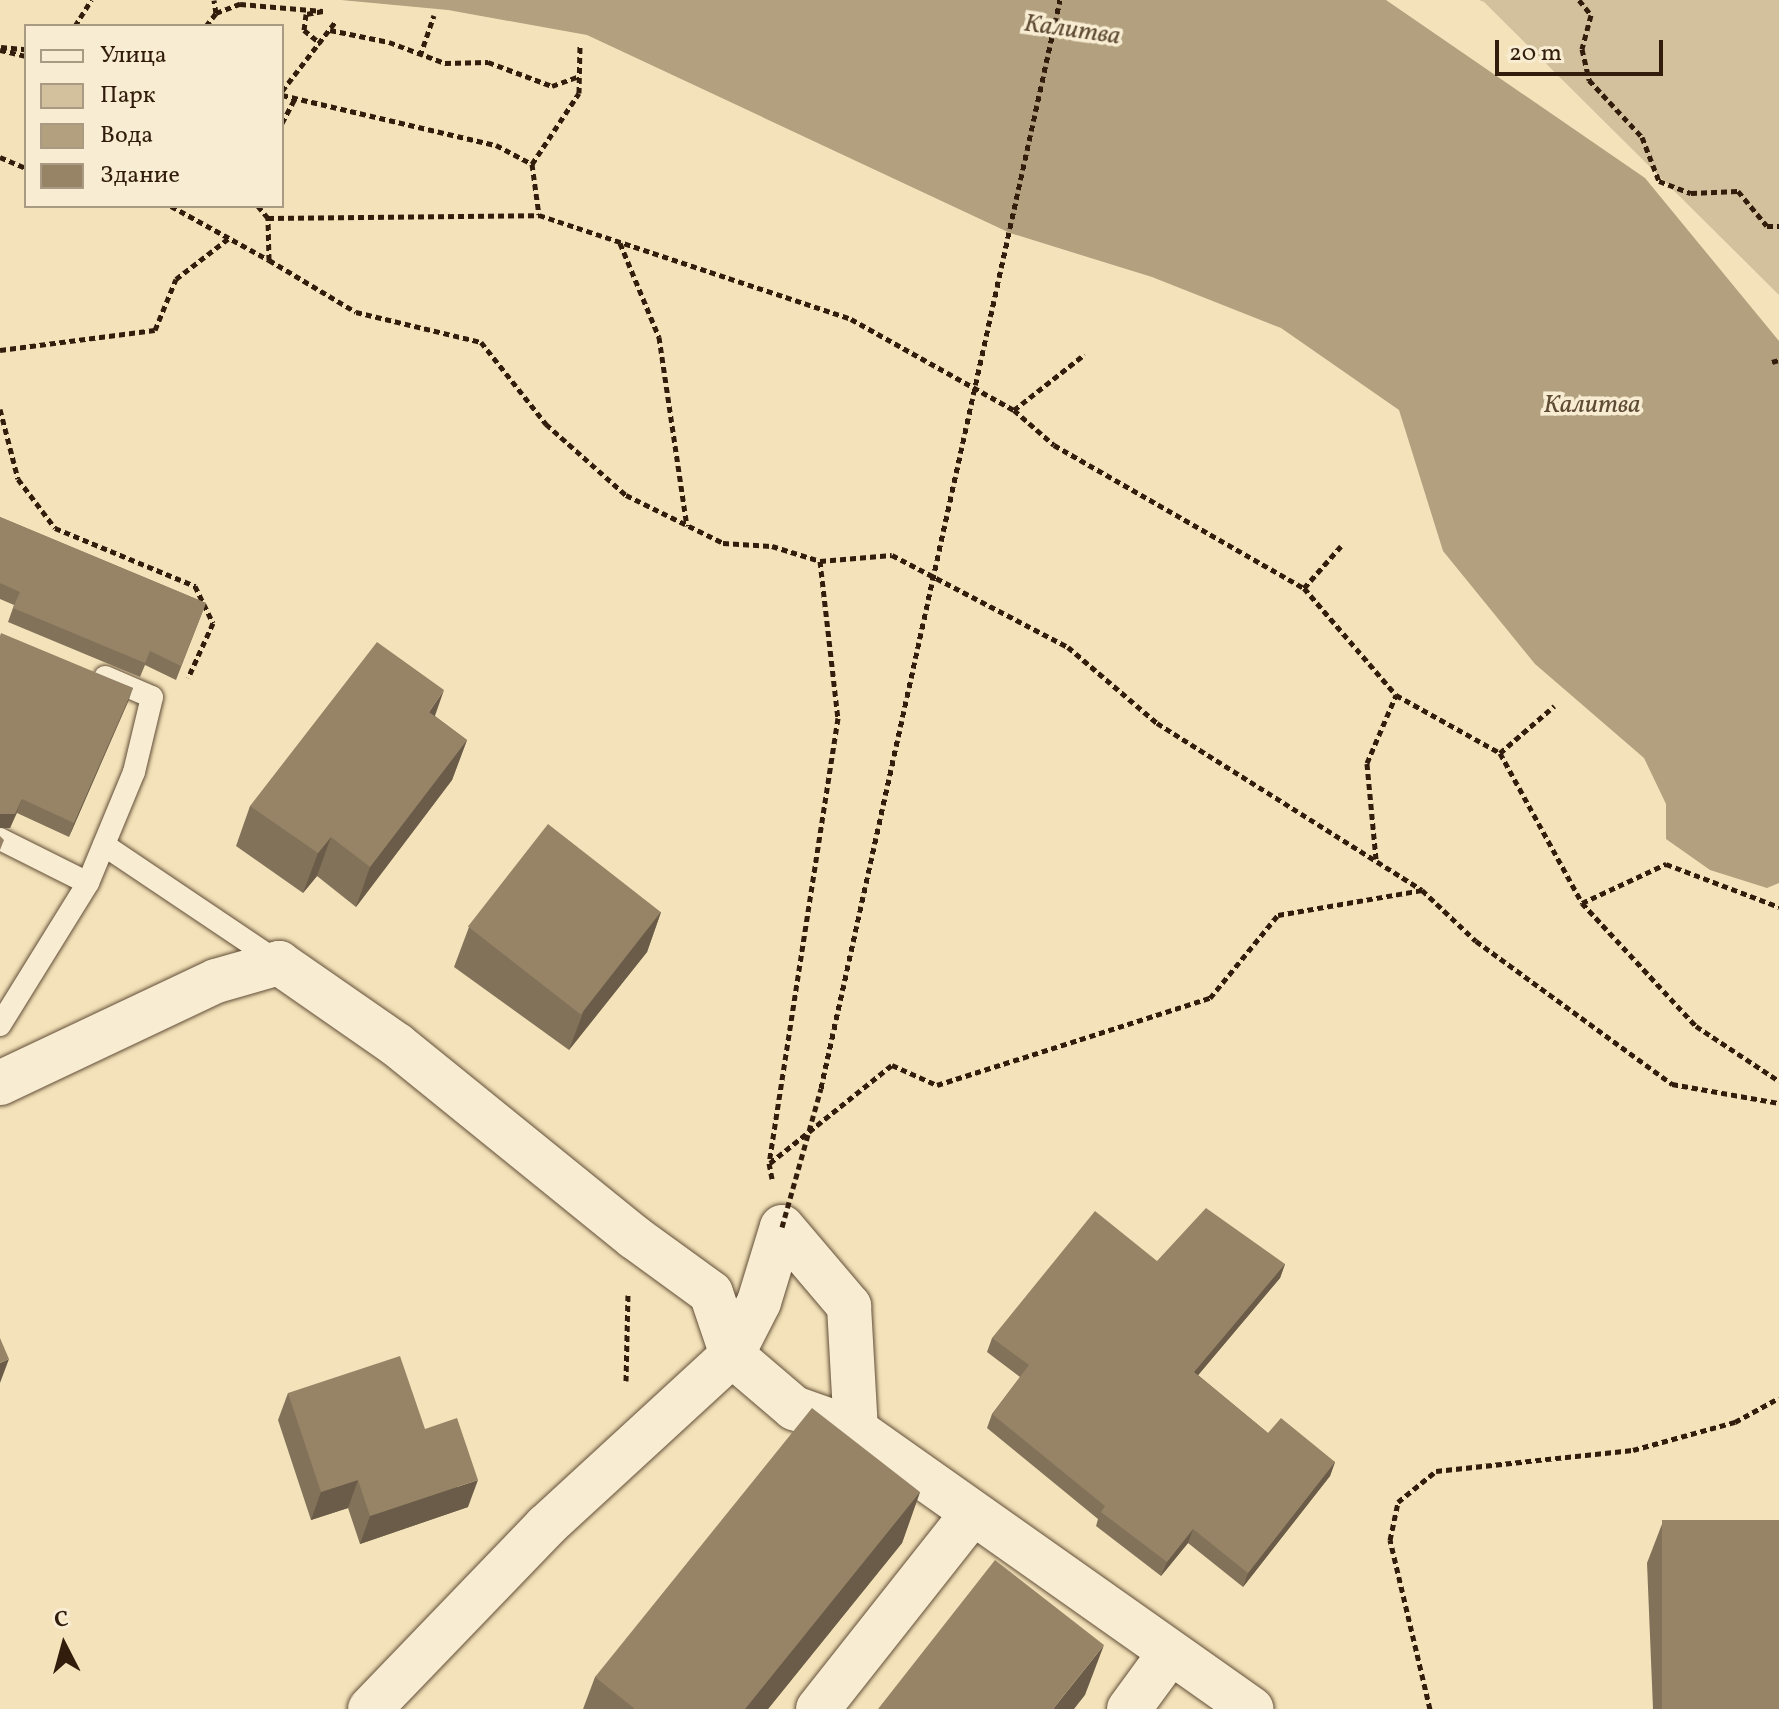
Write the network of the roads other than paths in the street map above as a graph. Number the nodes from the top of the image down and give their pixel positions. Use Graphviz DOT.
graph roads {
  1 [pos="83,668"];
  2 [pos="0,839"];
  3 [pos="104,845"];
  4 [pos="88,883"];
  5 [pos="279,963"];
  6 [pos="0,1025"];
  7 [pos="0,1083"];
  8 [pos="732,1355"];
  9 [pos="856,1430"];
  10 [pos="971,1515"];
  11 [pos="1170,1653"];
  12 [pos="383,1704"];
  13 [pos="818,1709"];
  14 [pos="1129,1709"];
  15 [pos="1251,1709"];
  1 -- 3 [label="lane"];
  2 -- 4 [label="lane"];
  3 -- 4 [label="lane"];
  3 -- 5 [label="lane"];
  4 -- 6 [label="lane"];
  5 -- 7 [label="street"];
  5 -- 8 [label="street"];
  8 -- 9 [label="street"];
  8 -- 9 [label="street"];
  8 -- 12 [label="street"];
  9 -- 10 [label="street"];
  10 -- 11 [label="street"];
  10 -- 13 [label="street"];
  11 -- 14 [label="street"];
  11 -- 15 [label="street"];
}
